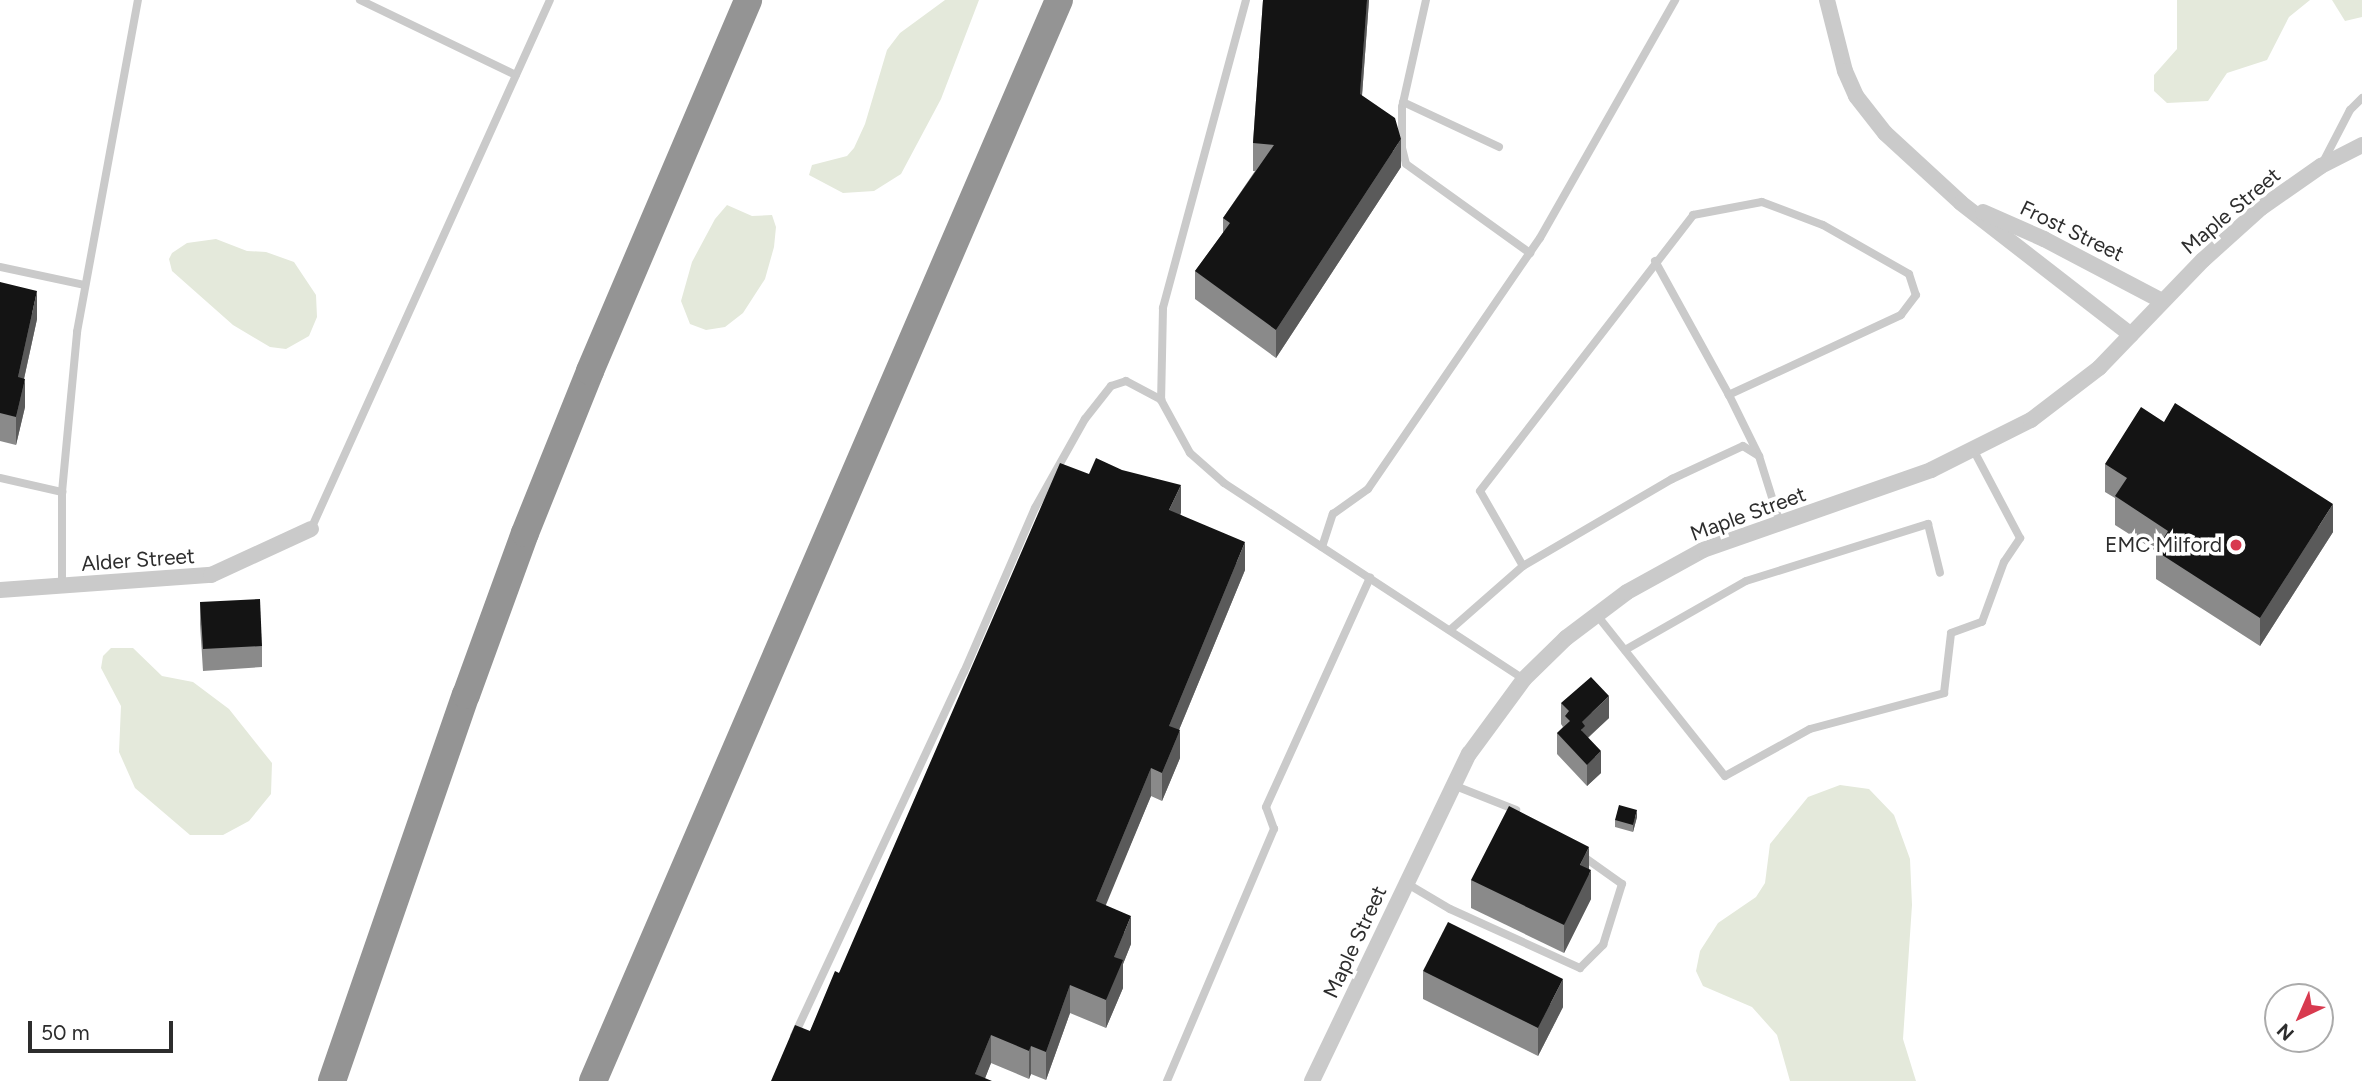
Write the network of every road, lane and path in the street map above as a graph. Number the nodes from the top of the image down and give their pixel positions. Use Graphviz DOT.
graph roads {
  1 [pos="138,0"];
  2 [pos="360,0"];
  3 [pos="550,0"];
  4 [pos="748,0"];
  5 [pos="1059,0"];
  6 [pos="1245,0"];
  7 [pos="1426,0"];
  8 [pos="1675,0"];
  9 [pos="1827,0"];
  10 [pos="516,75"];
  11 [pos="2362,98"];
  12 [pos="1403,102"];
  13 [pos="2362,145"];
  14 [pos="1499,147"];
  15 [pos="2321,166"];
  16 [pos="1961,203"];
  17 [pos="1530,253"];
  18 [pos="1655,261"];
  19 [pos="0,267"];
  20 [pos="85,285"];
  21 [pos="2162,302"];
  22 [pos="2131,335"];
  23 [pos="1729,395"];
  24 [pos="1161,400"];
  25 [pos="1973,451"];
  26 [pos="1759,456"];
  27 [pos="0,478"];
  28 [pos="62,492"];
  29 [pos="1780,523"];
  30 [pos="311,529"];
  31 [pos="1322,547"];
  32 [pos="1523,566"];
  33 [pos="1940,573"];
  34 [pos="1370,578"];
  35 [pos="62,587"];
  36 [pos="0,590"];
  37 [pos="1596,614"];
  38 [pos="1450,630"];
  39 [pos="1625,650"];
  40 [pos="1524,679"];
  41 [pos="1452,785"];
  42 [pos="1529,819"];
  43 [pos="1571,848"];
  44 [pos="1406,883"];
  45 [pos="790,1046"];
  46 [pos="332,1081"];
  47 [pos="593,1081"];
  48 [pos="1167,1081"];
  49 [pos="1312,1081"];
  1 -- 20 [label="lane"];
  2 -- 10 [label="lane"];
  3 -- 10 [label="lane"];
  4 -- 46 [label="highway"];
  5 -- 47 [label="highway"];
  6 -- 24 [label="lane"];
  7 -- 12 [label="lane"];
  8 -- 17 [label="lane"];
  9 -- 16 [label="street, Frost Street"];
  10 -- 30 [label="lane"];
  11 -- 15 [label="lane"];
  12 -- 14 [label="lane"];
  12 -- 17 [label="lane"];
  13 -- 15 [label="street, Maple Street"];
  15 -- 21 [label="street, Maple Street"];
  16 -- 21 [label="street, Frost Street"];
  16 -- 22 [label="street, Frost Street"];
  17 -- 31 [label="lane"];
  18 -- 23 [label="lane"];
  18 -- 23 [label="lane"];
  18 -- 32 [label="lane"];
  19 -- 20 [label="lane"];
  20 -- 28 [label="lane"];
  21 -- 22 [label="street, Maple Street"];
  22 -- 25 [label="street, Maple Street"];
  23 -- 26 [label="lane"];
  24 -- 31 [label="lane"];
  24 -- 45 [label="lane"];
  25 -- 29 [label="street, Maple Street"];
  25 -- 39 [label="lane"];
  26 -- 29 [label="lane"];
  26 -- 32 [label="lane"];
  27 -- 28 [label="lane"];
  28 -- 35 [label="lane"];
  29 -- 37 [label="street, Maple Street"];
  30 -- 35 [label="street, Alder Street"];
  31 -- 34 [label="lane"];
  32 -- 38 [label="lane"];
  33 -- 39 [label="lane"];
  34 -- 38 [label="lane"];
  34 -- 48 [label="lane"];
  35 -- 36 [label="street, Alder Street"];
  37 -- 39 [label="lane"];
  37 -- 40 [label="street, Maple Street"];
  38 -- 40 [label="lane"];
  40 -- 41 [label="street, Maple Street"];
  41 -- 42 [label="lane"];
  41 -- 44 [label="street, Maple Street"];
  43 -- 44 [label="lane"];
  44 -- 49 [label="street, Maple Street"];
}
